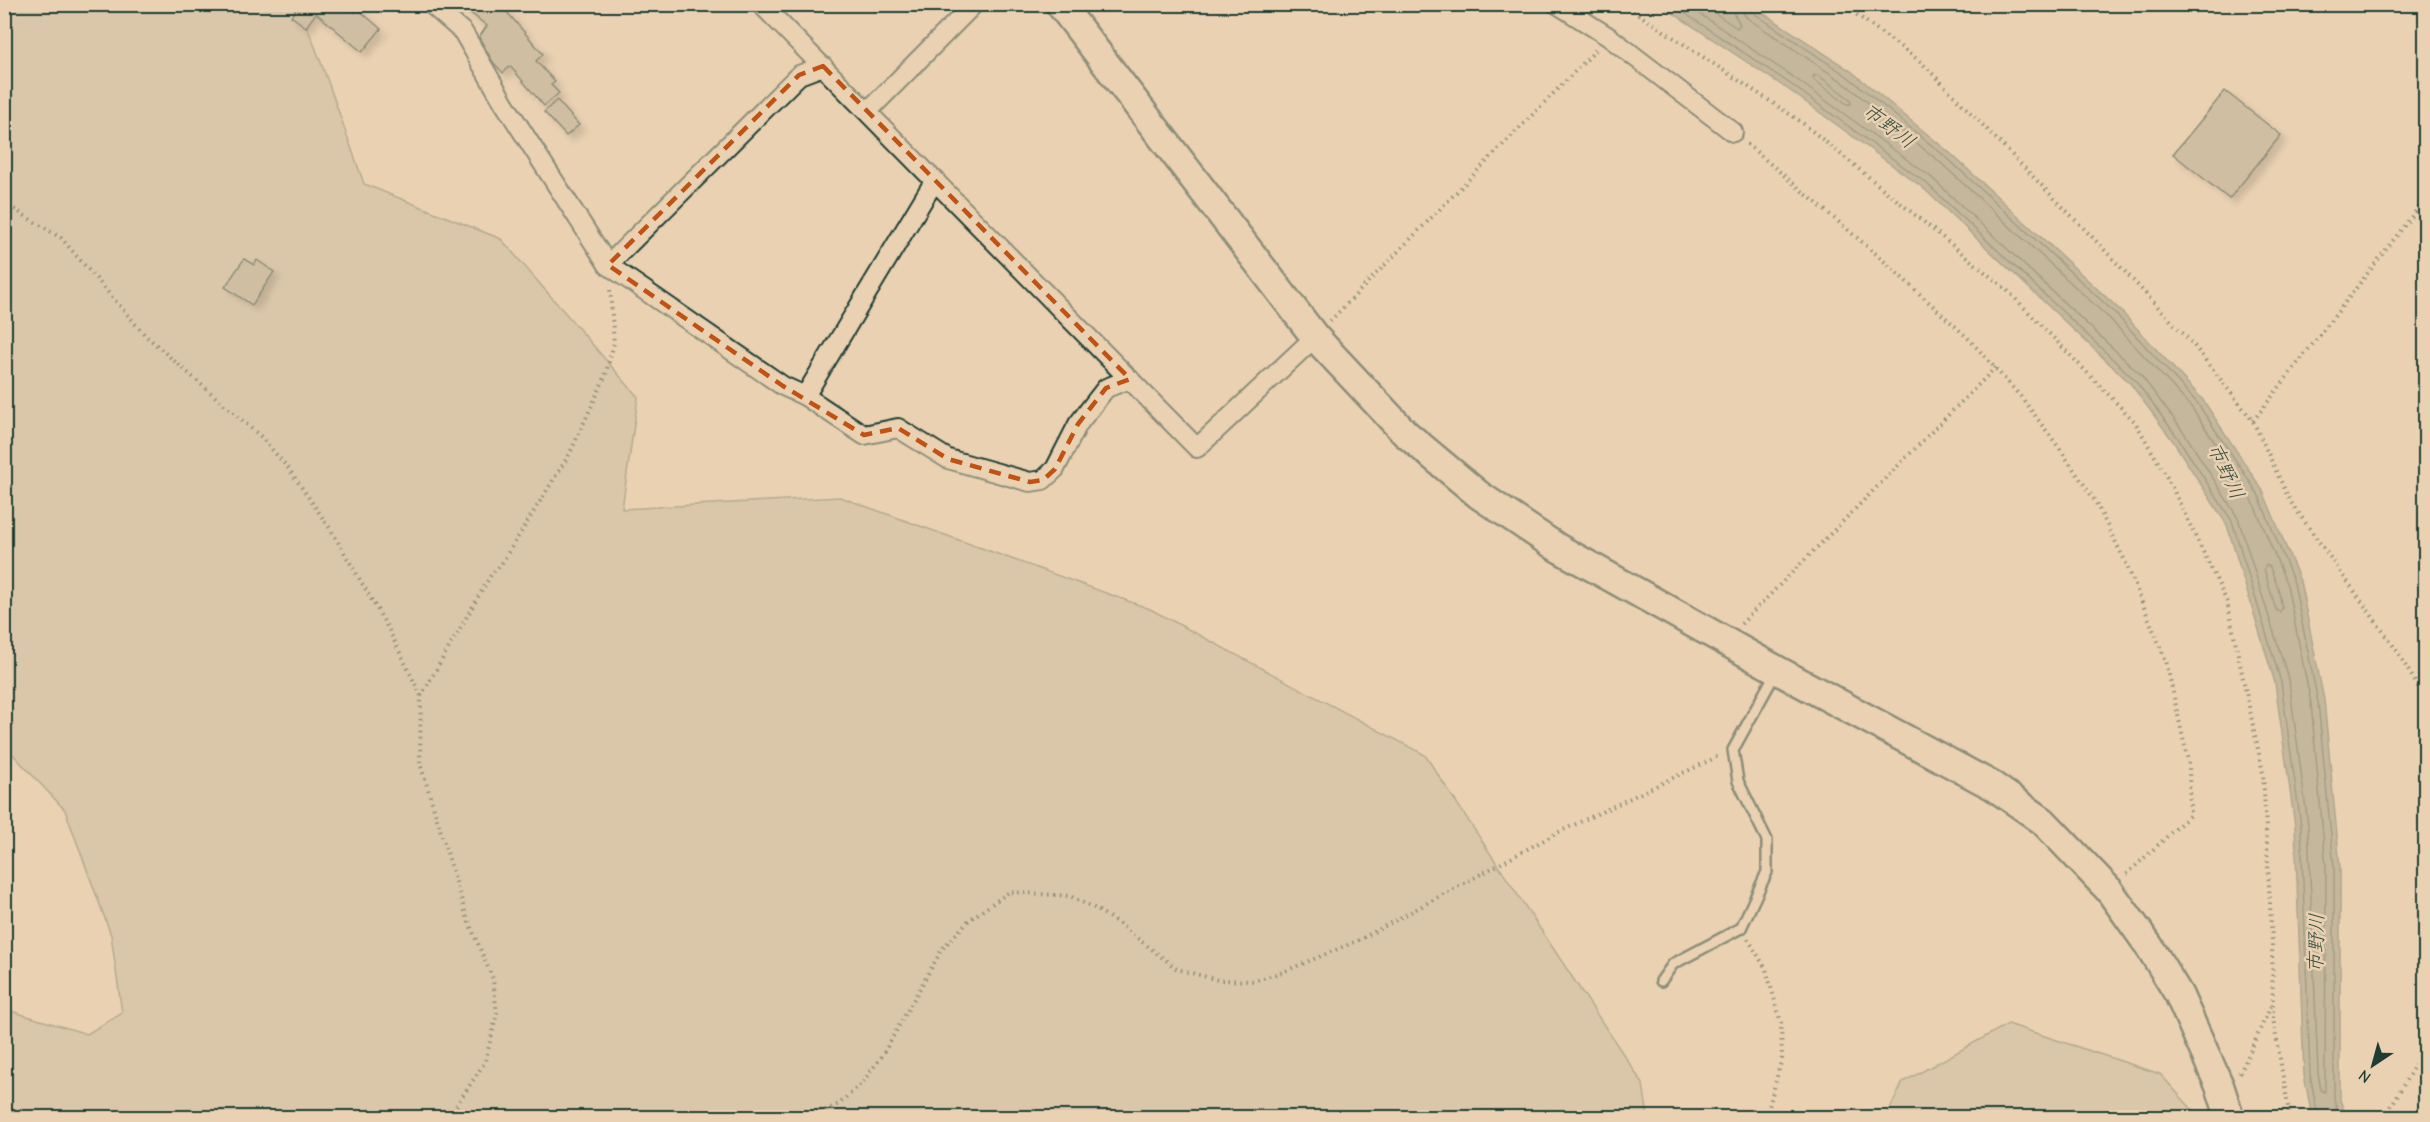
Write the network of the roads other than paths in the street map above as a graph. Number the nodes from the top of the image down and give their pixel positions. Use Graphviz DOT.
graph roads {
  1 [pos="431,4"];
  2 [pos="761,4"];
  3 [pos="974,4"];
  4 [pos="1060,4"];
  5 [pos="1557,4"];
  6 [pos="823,66"];
  7 [pos="868,111"];
  8 [pos="1733,132"];
  9 [pos="935,180"];
  10 [pos="608,265"];
  11 [pos="1315,337"];
  12 [pos="1130,379"];
  13 [pos="805,396"];
  14 [pos="1777,670"];
  15 [pos="1661,981"];
  16 [pos="2226,1106"];
  1 -- 10 [label="street"];
  2 -- 6 [label="street"];
  3 -- 7 [label="street"];
  4 -- 11 [label="street"];
  5 -- 8 [label="street"];
  6 -- 7 [label="street"];
  6 -- 10 [label="street"];
  7 -- 9 [label="street"];
  9 -- 12 [label="street"];
  9 -- 13 [label="street"];
  10 -- 13 [label="street"];
  11 -- 12 [label="street"];
  11 -- 14 [label="street"];
  12 -- 13 [label="street"];
  14 -- 15 [label="lane"];
  14 -- 16 [label="street"];
}
